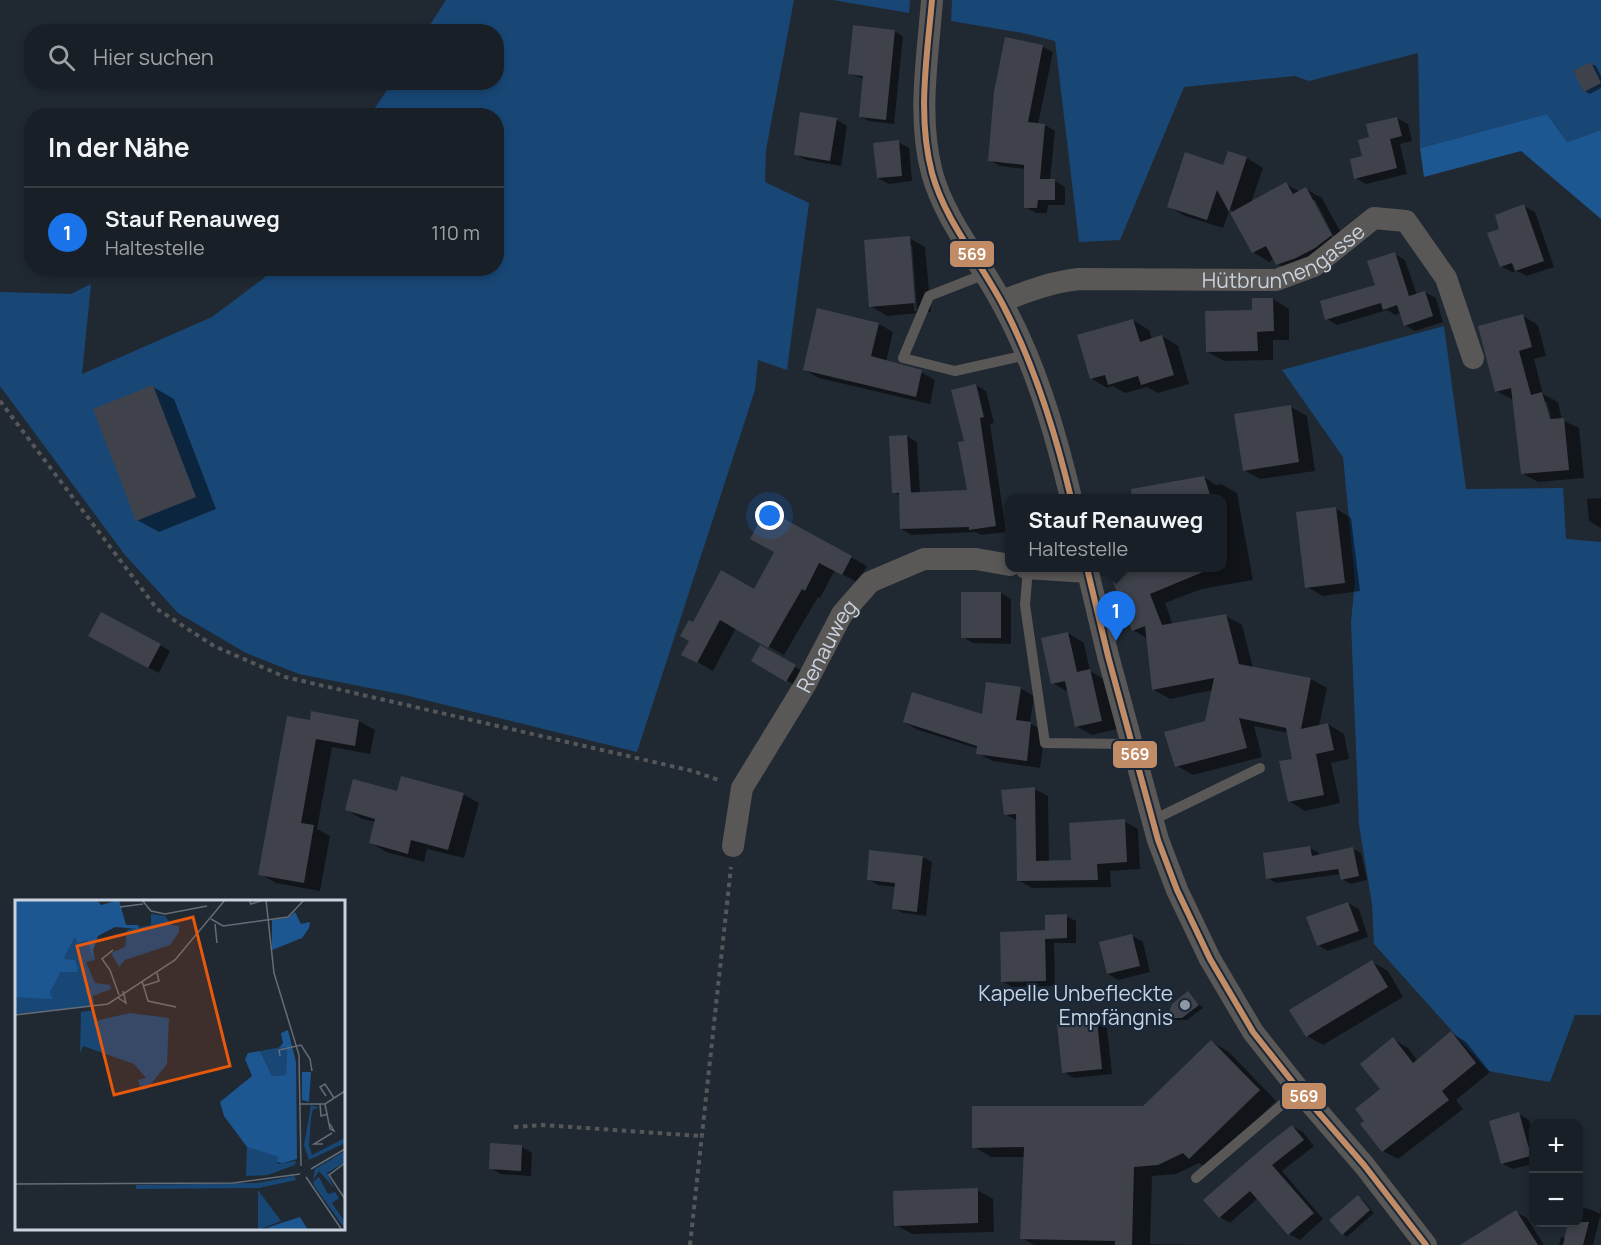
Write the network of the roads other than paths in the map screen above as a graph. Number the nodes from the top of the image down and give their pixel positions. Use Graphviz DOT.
graph roads {
  1 [pos="932,0"];
  2 [pos="986,274"];
  3 [pos="1002,301"];
  4 [pos="1026,355"];
  5 [pos="1473,358"];
  6 [pos="1070,494"];
  7 [pos="1005,564"];
  8 [pos="1027,572"];
  9 [pos="1088,572"];
  10 [pos="1131,744"];
  11 [pos="1260,768"];
  12 [pos="1153,820"];
  13 [pos="733,846"];
  14 [pos="1299,1090"];
  15 [pos="1196,1178"];
  16 [pos="1426,1245"];
  1 -- 2 [label="street"];
  2 -- 3 [label="street"];
  2 -- 4 [label="lane"];
  3 -- 4 [label="street"];
  3 -- 5 [label="street, Hütbrunnengasse"];
  4 -- 6 [label="street"];
  7 -- 13 [label="street, Renauweg"];
  8 -- 10 [label="lane"];
  9 -- 10 [label="street"];
  10 -- 12 [label="street"];
  11 -- 12 [label="lane"];
  12 -- 14 [label="street"];
  14 -- 15 [label="lane"];
  14 -- 16 [label="street"];
}
